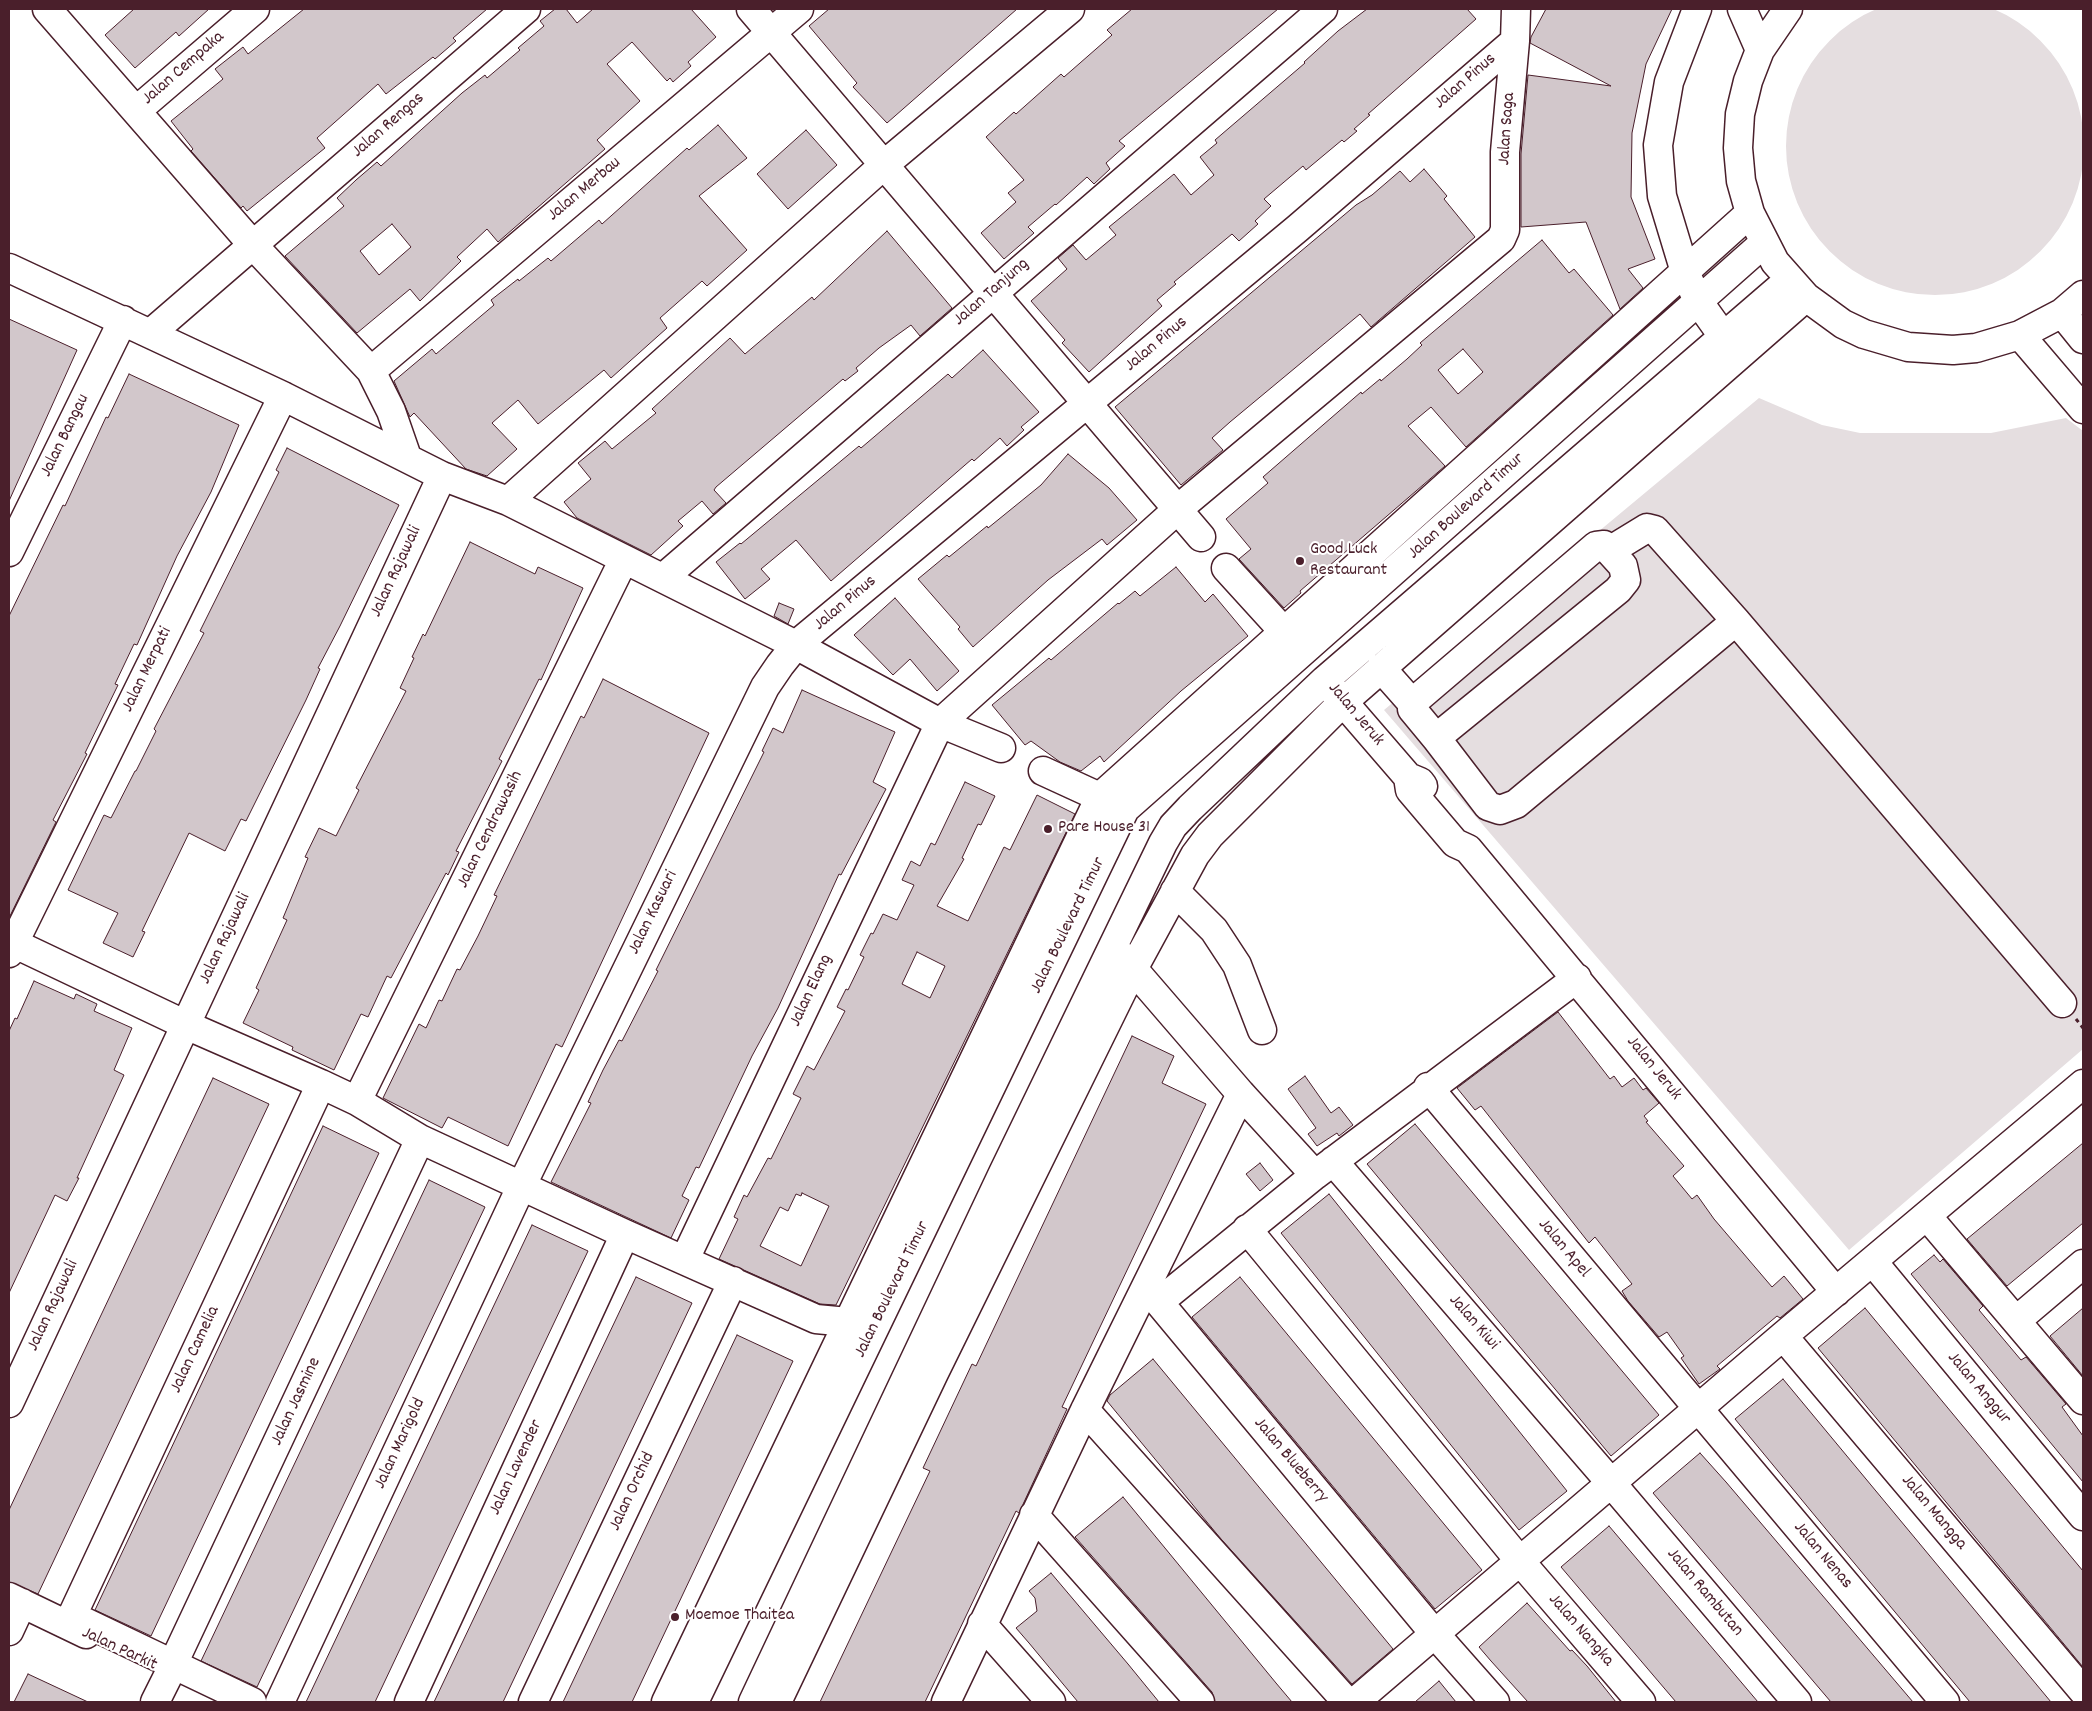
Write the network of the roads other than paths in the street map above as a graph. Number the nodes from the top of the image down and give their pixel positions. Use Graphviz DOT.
graph roads {
  1 [pos="47,9"];
  2 [pos="255,9"];
  3 [pos="526,9"];
  4 [pos="751,9"];
  5 [pos="799,9"];
  6 [pos="1070,9"];
  7 [pos="1323,9"];
  8 [pos="1516,9"];
  9 [pos="1697,9"];
  10 [pos="1742,9"];
  11 [pos="1788,9"];
  12 [pos="772,32"];
  13 [pos="1515,41"];
  14 [pos="1760,50"];
  15 [pos="136,110"];
  16 [pos="885,164"];
  17 [pos="1750,214"];
  18 [pos="1764,243"];
  19 [pos="252,244"];
  20 [pos="9,268"];
  21 [pos="1685,272"];
  22 [pos="1798,288"];
  23 [pos="992,293"];
  24 [pos="2083,295"];
  25 [pos="1698,301"];
  26 [pos="2062,313"];
  27 [pos="123,320"];
  28 [pos="151,333"];
  29 [pos="2020,335"];
  30 [pos="2083,339"];
  31 [pos="1732,345"];
  32 [pos="371,371"];
  33 [pos="2078,392"];
  34 [pos="283,396"];
  35 [pos="1086,403"];
  36 [pos="407,457"];
  37 [pos="442,476"];
  38 [pos="508,501"];
  39 [pos="1178,509"];
  40 [pos="1201,537"];
  41 [pos="1611,550"];
  42 [pos="9,552"];
  43 [pos="624,559"];
  44 [pos="1226,568"];
  45 [pos="662,578"];
  46 [pos="1736,622"];
  47 [pos="1286,632"];
  48 [pos="796,645"];
  49 [pos="1303,653"];
  50 [pos="1381,668"];
  51 [pos="1325,680"];
  52 [pos="1343,702"];
  53 [pos="1412,703"];
  54 [pos="940,723"];
  55 [pos="1436,738"];
  56 [pos="1001,748"];
  57 [pos="1043,771"];
  58 [pos="1100,797"];
  59 [pos="1125,809"];
  60 [pos="1175,891"];
  61 [pos="1114,945"];
  62 [pos="10,946"];
  63 [pos="1132,969"];
  64 [pos="1578,978"];
  65 [pos="2062,1003"];
  66 [pos="186,1025"];
  67 [pos="1262,1030"];
  68 [pos="321,1084"];
  69 [pos="2083,1084"];
  70 [pos="1428,1087"];
  71 [pos="1241,1094"];
  72 [pos="357,1101"];
  73 [pos="420,1139"];
  74 [pos="1324,1168"];
  75 [pos="521,1187"];
  76 [pos="1927,1216"];
  77 [pos="1247,1229"];
  78 [pos="625,1234"];
  79 [pos="685,1259"];
  80 [pos="1873,1262"];
  81 [pos="2083,1264"];
  82 [pos="733,1281"];
  83 [pos="1836,1292"];
  84 [pos="1153,1295"];
  85 [pos="2017,1320"];
  86 [pos="844,1332"];
  87 [pos="874,1332"];
  88 [pos="1783,1336"];
  89 [pos="860,1358"];
  90 [pos="2083,1400"];
  91 [pos="9,1403"];
  92 [pos="1084,1410"];
  93 [pos="1698,1411"];
  94 [pos="1612,1484"];
  95 [pos="1034,1515"];
  96 [pos="2083,1516"];
  97 [pos="1519,1560"];
  98 [pos="741,1576"];
  99 [pos="16,1600"];
  100 [pos="982,1624"];
  101 [pos="9,1631"];
  102 [pos="1434,1634"];
  103 [pos="171,1669"];
  104 [pos="779,1673"];
  105 [pos="2083,1691"];
  106 [pos="155,1702"];
  107 [pos="229,1702"];
  108 [pos="252,1702"];
  109 [pos="280,1702"];
  110 [pos="409,1702"];
  111 [pos="532,1702"];
  112 [pos="666,1702"];
  113 [pos="694,1702"];
  114 [pos="753,1702"];
  115 [pos="777,1702"];
  116 [pos="946,1702"];
  117 [pos="1050,1702"];
  118 [pos="1200,1702"];
  119 [pos="1347,1702"];
  120 [pos="1356,1702"];
  121 [pos="1495,1702"];
  122 [pos="1641,1702"];
  123 [pos="1796,1702"];
  124 [pos="1945,1702"];
  1 -- 15 [label="street"];
  2 -- 15 [label="street, Jalan Cempaka"];
  3 -- 19 [label="street, Jalan Rengas"];
  4 -- 12 [label="street"];
  5 -- 12 [label="street, Jalan Merbau"];
  6 -- 16 [label="street"];
  7 -- 23 [label="street, Jalan Tanjung"];
  8 -- 13 [label="street, Jalan Saga"];
  9 -- 21 [label="street"];
  10 -- 14 [label="street"];
  11 -- 14 [label="street"];
  12 -- 16 [label="street"];
  12 -- 32 [label="street, Jalan Merbau"];
  13 -- 35 [label="street, Jalan Pinus"];
  13 -- 39 [label="street, Jalan Saga"];
  14 -- 17 [label="street"];
  15 -- 19 [label="street"];
  16 -- 23 [label="street"];
  16 -- 38 [label="street"];
  17 -- 18 [label="street"];
  17 -- 21 [label="street"];
  18 -- 22 [label="street"];
  18 -- 25 [label="street, Jalan Boulevard Timur"];
  19 -- 28 [label="street, Jalan Rengas"];
  19 -- 32 [label="street"];
  20 -- 27 [label="street"];
  21 -- 25 [label="street"];
  21 -- 47 [label="street"];
  22 -- 29 [label="street"];
  22 -- 31 [label="street, Jalan Boulevard Timur"];
  23 -- 35 [label="street"];
  23 -- 45 [label="street, Jalan Tanjung"];
  24 -- 26 [label="street"];
  25 -- 31 [label="street"];
  25 -- 49 [label="street, Jalan Boulevard Timur"];
  26 -- 29 [label="street"];
  26 -- 30 [label="street"];
  27 -- 28 [label="street"];
  27 -- 42 [label="street, Jalan Bangau"];
  28 -- 34 [label="street"];
  29 -- 33 [label="street"];
  31 -- 50 [label="street, Jalan Boulevard Timur"];
  31 -- 51 [label="street, Jalan Boulevard Timur"];
  32 -- 36 [label="street"];
  34 -- 36 [label="street"];
  34 -- 62 [label="street, Jalan Merpati"];
  35 -- 39 [label="street"];
  35 -- 48 [label="street, Jalan Pinus"];
  36 -- 37 [label="street"];
  37 -- 38 [label="street"];
  37 -- 66 [label="street, Jalan Rajawali"];
  38 -- 43 [label="street"];
  39 -- 40 [label="street"];
  39 -- 54 [label="street"];
  41 -- 46 [label="street"];
  41 -- 53 [label="street"];
  41 -- 55 [label="street"];
  43 -- 45 [label="street"];
  43 -- 72 [label="street, Jalan Cendrawasih"];
  44 -- 47 [label="street, Jalan Jeruk"];
  45 -- 48 [label="street"];
  46 -- 55 [label="street"];
  46 -- 65 [label="street"];
  47 -- 49 [label="street, Jalan Jeruk"];
  47 -- 58 [label="street"];
  48 -- 54 [label="street"];
  48 -- 75 [label="street, Jalan Kasuari"];
  49 -- 51 [label="street, Jalan Jeruk"];
  49 -- 59 [label="street, Jalan Boulevard Timur"];
  50 -- 52 [label="street, Jalan Boulevard Timur"];
  50 -- 53 [label="street"];
  51 -- 52 [label="street, Jalan Jeruk"];
  51 -- 61 [label="street, Jalan Boulevard Timur"];
  52 -- 60 [label="street, Jalan Boulevard Timur"];
  52 -- 64 [label="street, Jalan Jeruk"];
  53 -- 55 [label="street"];
  54 -- 56 [label="street"];
  54 -- 79 [label="street, Jalan Elang"];
  57 -- 58 [label="street"];
  58 -- 59 [label="street"];
  58 -- 86 [label="street"];
  59 -- 87 [label="street, Jalan Boulevard Timur"];
  60 -- 63 [label="street, Jalan Boulevard Timur"];
  60 -- 67 [label="street"];
  61 -- 63 [label="street, Jalan Kiwi"];
  61 -- 104 [label="street, Jalan Boulevard Timur"];
  62 -- 66 [label="street"];
  63 -- 71 [label="street, Jalan Kiwi"];
  63 -- 104 [label="street, Jalan Boulevard Timur"];
  64 -- 70 [label="street"];
  64 -- 83 [label="street, Jalan Jeruk"];
  66 -- 68 [label="street"];
  66 -- 91 [label="street, Jalan Rajawali"];
  68 -- 72 [label="street"];
  68 -- 103 [label="street, Jalan Camelia"];
  69 -- 76 [label="street"];
  70 -- 74 [label="street"];
  70 -- 93 [label="street, Jalan Apel"];
  71 -- 74 [label="street, Jalan Kiwi"];
  71 -- 84 [label="street"];
  72 -- 73 [label="street"];
  73 -- 75 [label="street"];
  73 -- 103 [label="street, Jalan Jasmine"];
  74 -- 77 [label="street"];
  74 -- 94 [label="street, Jalan Kiwi"];
  75 -- 78 [label="street"];
  75 -- 109 [label="street, Jalan Marigold"];
  76 -- 80 [label="street"];
  76 -- 85 [label="street"];
  77 -- 84 [label="street"];
  77 -- 97 [label="street, Jalan Nangka"];
  78 -- 79 [label="street"];
  78 -- 110 [label="street, Jalan Lavender"];
  79 -- 82 [label="street"];
  80 -- 83 [label="street"];
  80 -- 96 [label="street, Jalan Anggur"];
  81 -- 85 [label="street"];
  82 -- 86 [label="street"];
  82 -- 111 [label="street, Jalan Orchid"];
  83 -- 88 [label="street"];
  84 -- 92 [label="street"];
  84 -- 102 [label="street, Jalan Blueberry"];
  85 -- 90 [label="street"];
  86 -- 87 [label="street"];
  86 -- 89 [label="street"];
  86 -- 98 [label="street"];
  87 -- 89 [label="street, Jalan Boulevard Timur"];
  88 -- 93 [label="street"];
  88 -- 105 [label="street, Jalan Mangga"];
  89 -- 98 [label="street, Jalan Boulevard Timur"];
  92 -- 95 [label="street"];
  92 -- 119 [label="street"];
  93 -- 94 [label="street"];
  93 -- 124 [label="street, Jalan Nenas"];
  94 -- 97 [label="street"];
  94 -- 123 [label="street, Jalan Rambutan"];
  95 -- 100 [label="street"];
  95 -- 118 [label="street"];
  97 -- 102 [label="street"];
  97 -- 122 [label="street, Jalan Nangka"];
  98 -- 112 [label="street"];
  98 -- 113 [label="street, Jalan Boulevard Timur"];
  99 -- 101 [label="street"];
  99 -- 103 [label="street, Jalan Parkit"];
  100 -- 116 [label="street"];
  100 -- 117 [label="street"];
  102 -- 120 [label="street"];
  102 -- 121 [label="street, Jalan Blueberry"];
  103 -- 106 [label="street, Jalan Jasmine"];
  103 -- 107 [label="street, Jalan Parkit"];
  103 -- 108 [label="street"];
  104 -- 114 [label="street, Jalan Boulevard Timur"];
  104 -- 115 [label="street, Jalan Boulevard Timur"];
}
